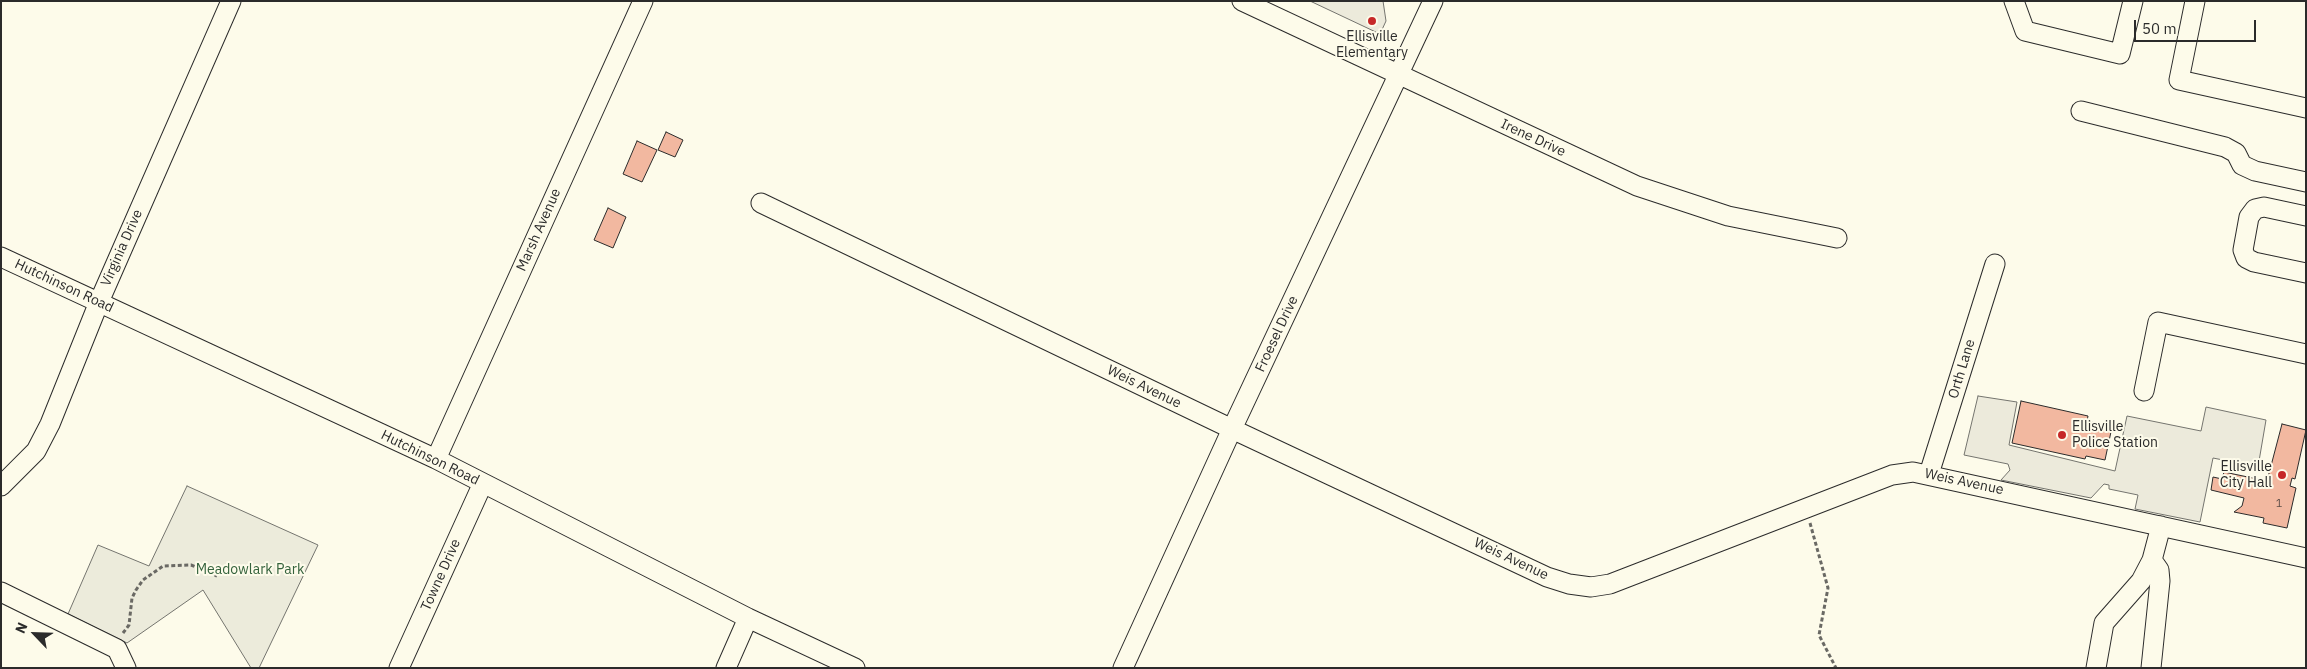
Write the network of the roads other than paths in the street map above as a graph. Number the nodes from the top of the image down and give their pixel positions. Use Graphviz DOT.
graph roads {
  1 [pos="231,1"];
  2 [pos="643,1"];
  3 [pos="1242,1"];
  4 [pos="1433,1"];
  5 [pos="2014,1"];
  6 [pos="2133,1"];
  7 [pos="2195,1"];
  8 [pos="1398,76"];
  9 [pos="2306,108"];
  10 [pos="2081,111"];
  11 [pos="2306,182"];
  12 [pos="761,203"];
  13 [pos="2306,216"];
  14 [pos="1837,238"];
  15 [pos="1,256"];
  16 [pos="1995,264"];
  17 [pos="2306,273"];
  18 [pos="99,302"];
  19 [pos="2306,354"];
  20 [pos="2144,391"];
  21 [pos="1232,430"];
  22 [pos="436,459"];
  23 [pos="1929,474"];
  24 [pos="483,483"];
  25 [pos="1,486"];
  26 [pos="2162,526"];
  27 [pos="2306,558"];
  28 [pos="2152,560"];
  29 [pos="1,592"];
  30 [pos="748,618"];
  31 [pos="123,662"];
  32 [pos="399,668"];
  33 [pos="726,668"];
  34 [pos="855,668"];
  35 [pos="1123,668"];
  36 [pos="2096,668"];
  37 [pos="2152,668"];
  1 -- 18 [label="street, Virginia Drive"];
  2 -- 22 [label="street, Marsh Avenue"];
  3 -- 8 [label="street, Irene Drive"];
  4 -- 8 [label="street, Froesel Drive"];
  5 -- 6 [label="street"];
  7 -- 9 [label="street"];
  8 -- 14 [label="street, Irene Drive"];
  8 -- 21 [label="street, Froesel Drive"];
  10 -- 11 [label="street"];
  12 -- 21 [label="street, Weis Avenue"];
  13 -- 17 [label="street"];
  15 -- 18 [label="street, Hutchinson Road"];
  16 -- 23 [label="street, Orth Lane"];
  18 -- 22 [label="street, Hutchinson Road"];
  18 -- 25 [label="street, Virginia Drive"];
  19 -- 20 [label="street"];
  21 -- 23 [label="street, Weis Avenue"];
  21 -- 35 [label="street, Froesel Drive"];
  22 -- 24 [label="street, Hutchinson Road"];
  23 -- 26 [label="street, Weis Avenue"];
  24 -- 30 [label="street, Hutchinson Road"];
  24 -- 32 [label="street, Towne Drive"];
  26 -- 27 [label="street, Weis Avenue"];
  26 -- 28 [label="street"];
  28 -- 36 [label="street"];
  28 -- 37 [label="street"];
  29 -- 31 [label="street"];
  30 -- 33 [label="street"];
  30 -- 34 [label="street, Hutchinson Road"];
}
